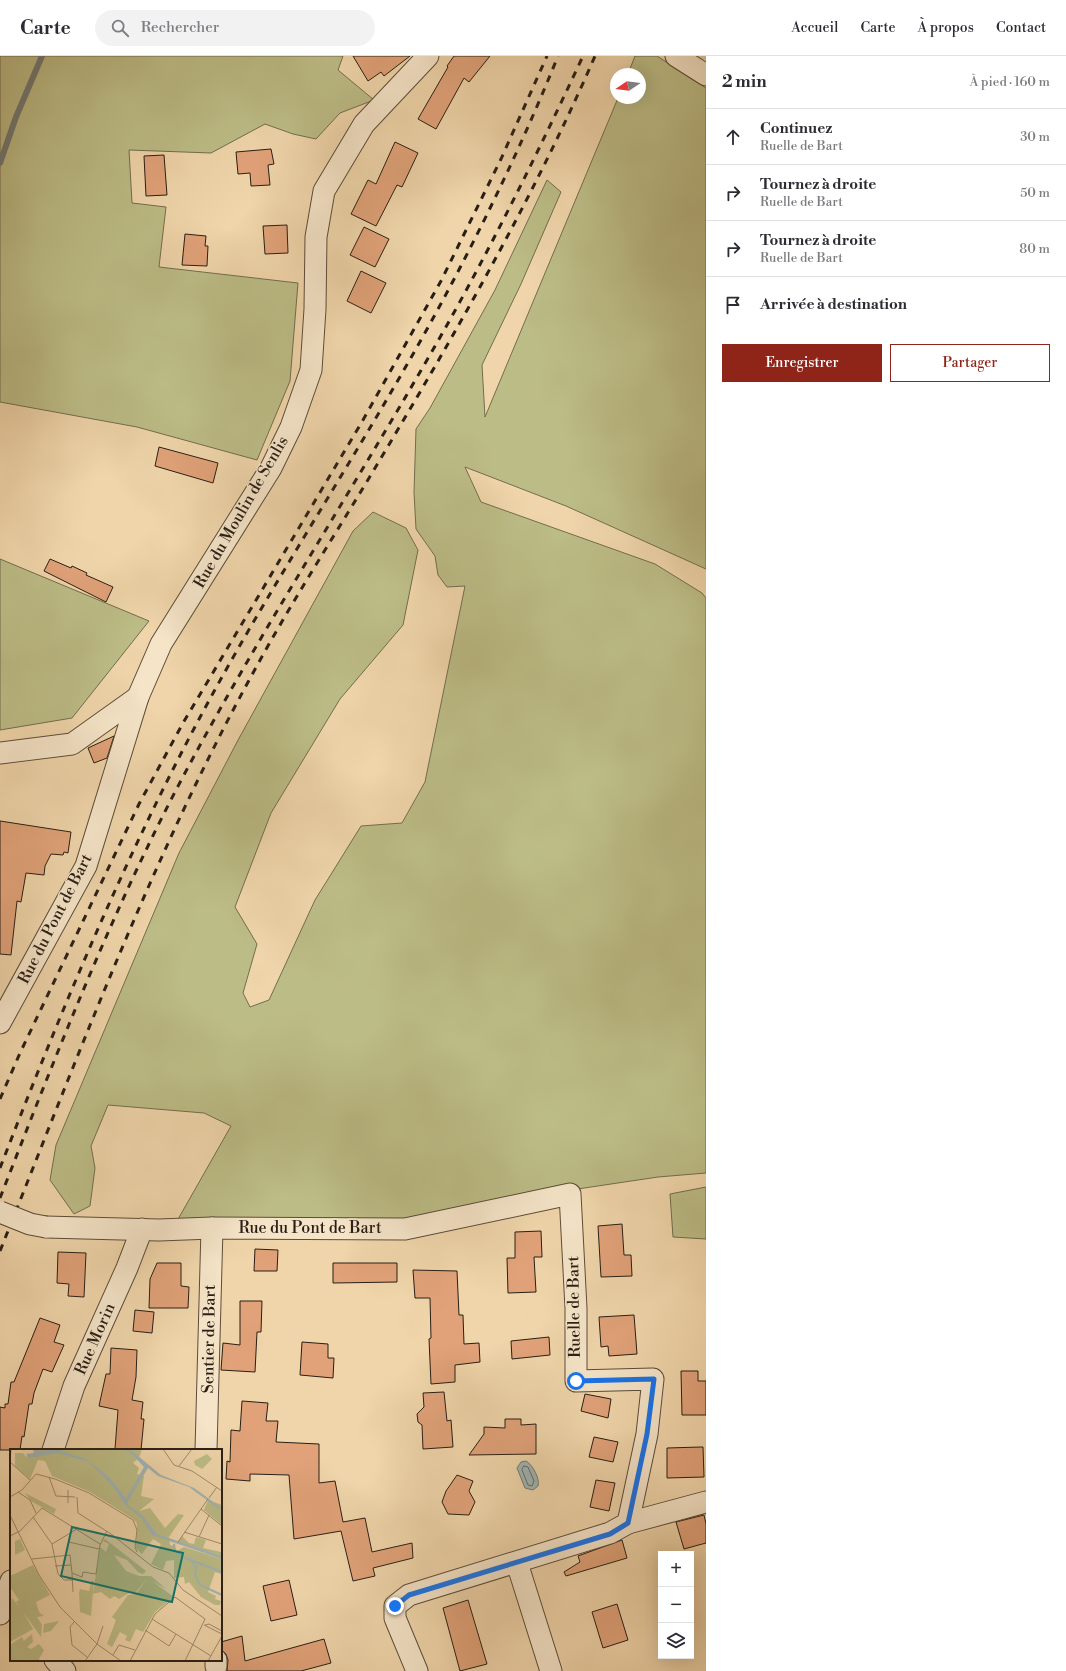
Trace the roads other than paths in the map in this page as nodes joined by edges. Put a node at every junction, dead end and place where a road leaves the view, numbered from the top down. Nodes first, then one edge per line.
1 (428, 56) edge
2 (676, 56) edge
3 (706, 75) edge
4 (138, 697) junction
5 (0, 753) edge
6 (0, 1022) edge
7 (570, 1194) joint
8 (0, 1212) edge
9 (212, 1228) junction
10 (142, 1229) junction
11 (53, 1449) edge
12 (206, 1449) edge
13 (706, 1502) edge
14 (628, 1523) junction
15 (517, 1563) junction
16 (10, 1586) edge
17 (5, 1612) edge
18 (56, 1661) edge
19 (65, 1671) edge
20 (417, 1671) edge
21 (551, 1671) edge

1 - 4 street, Rue du Moulin de Senlis
2 - 3 street
4 - 5 street
4 - 6 street, Rue du Pont de Bart
7 - 9 street, Rue du Pont de Bart
7 - 14 street, Ruelle de Bart
8 - 10 street, Rue du Pont de Bart, bridge
9 - 10 street, Rue du Pont de Bart
9 - 12 street, Sentier de Bart
10 - 11 street, Rue Morin
13 - 14 street
14 - 15 street
15 - 20 street
15 - 21 street
16 - 17 street
18 - 19 street

